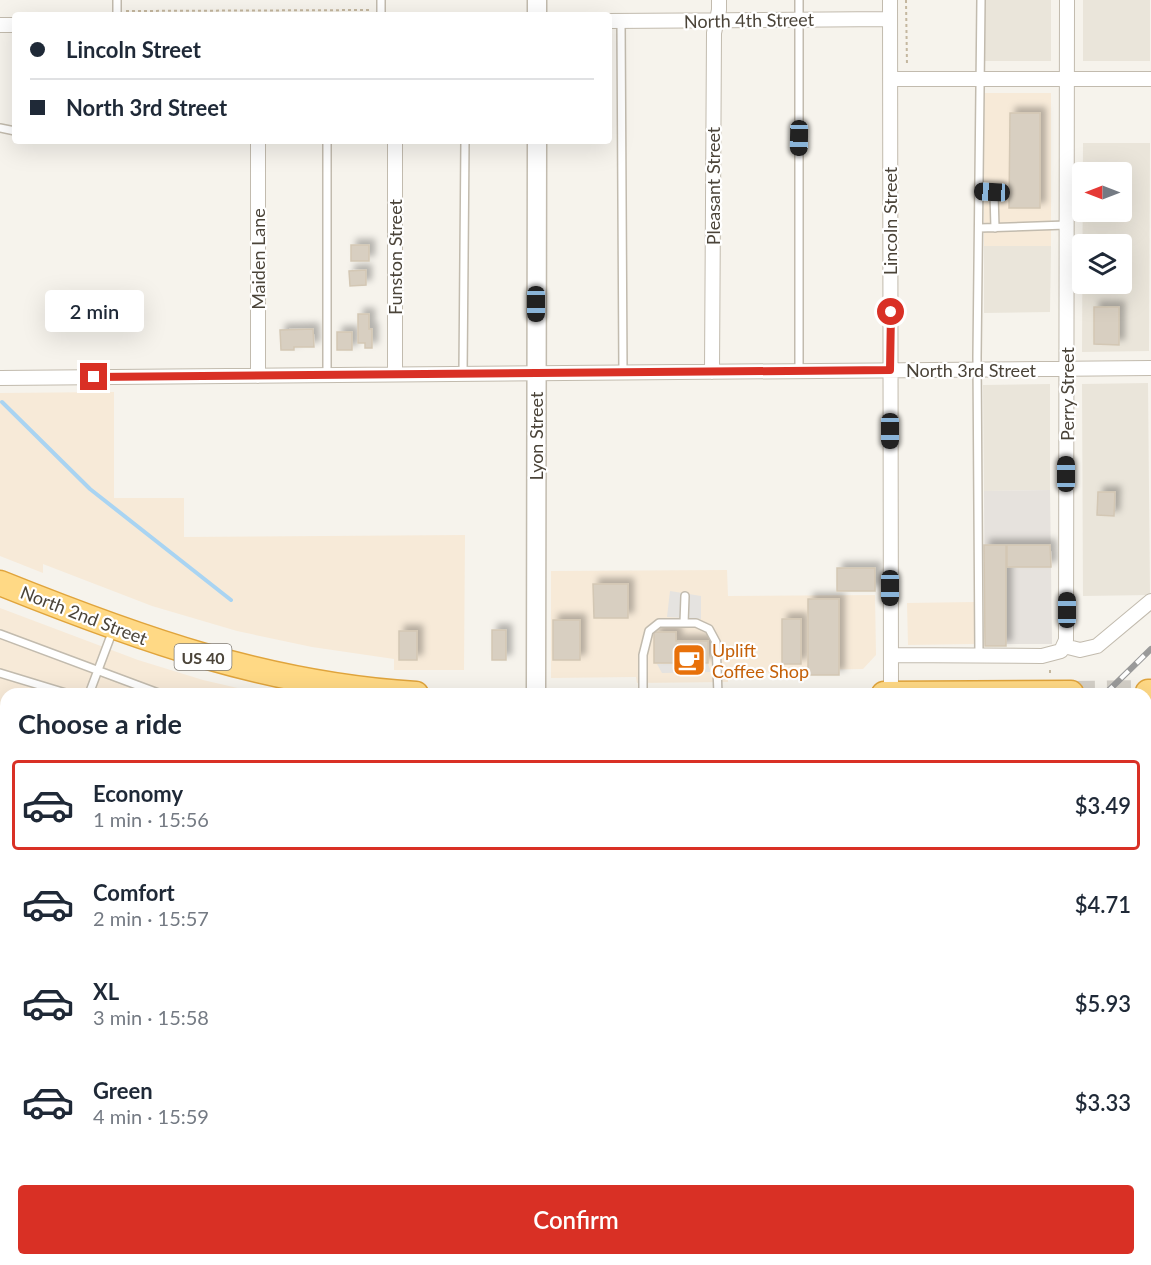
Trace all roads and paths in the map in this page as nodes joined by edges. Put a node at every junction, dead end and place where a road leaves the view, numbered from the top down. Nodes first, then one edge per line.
1 (719, 0) edge
2 (799, 0) edge
3 (890, 0) edge
4 (906, 0) edge
5 (981, 0) edge
6 (1067, 0) edge
7 (890, 19) junction
8 (800, 20) junction
9 (716, 21) junction
10 (615, 22) edge
11 (907, 78) junction
12 (981, 78) junction
13 (890, 79) junction
14 (1066, 79) junction
15 (1151, 79) edge
16 (258, 144) edge
17 (327, 144) edge
18 (396, 144) edge
19 (465, 144) edge
20 (537, 144) edge
21 (980, 191) junction
22 (1066, 225) junction
23 (980, 228) junction
24 (995, 228) junction
25 (1151, 368) edge
26 (1066, 369) junction
27 (890, 370) junction
28 (977, 370) junction
29 (799, 371) junction
30 (712, 372) junction
31 (463, 373) junction
32 (623, 373) junction
33 (327, 374) junction
34 (395, 374) junction
35 (536, 374) junction
36 (258, 376) junction
37 (0, 378) edge
38 (0, 583) edge
39 (685, 596) dead end
40 (1151, 601) edge
41 (684, 623) junction
42 (114, 627) junction
43 (0, 634) edge
44 (1064, 646) junction
45 (891, 655) junction
46 (979, 656) junction
47 (1050, 670) dead end
48 (98, 672) junction
49 (0, 673) edge
50 (1050, 676) dead end
51 (49, 688) edge
52 (91, 688) edge
53 (144, 688) edge
54 (354, 688) edge
55 (536, 688) edge
56 (643, 688) edge
57 (718, 688) edge
58 (891, 688) edge

1 - 9 street, Pleasant Street
2 - 8 lane
3 - 7 street, Lincoln Street
4 - 11 path
5 - 12 lane
6 - 14 street, Perry Street
7 - 8 street, North 4th Street
7 - 13 street, Lincoln Street
8 - 9 street, North 4th Street
8 - 29 lane
9 - 10 street, North 4th Street
9 - 30 street, Pleasant Street
10 - 32 lane
11 - 12 street
11 - 13 street
12 - 14 street
12 - 21 lane
13 - 27 street, Lincoln Street
14 - 15 street
14 - 22 street, Perry Street
16 - 36 street, Maiden Lane
17 - 33 lane
18 - 34 street, Funston Street
19 - 31 lane
20 - 35 street, Lyon Street
21 - 23 lane
21 - 24 lane
22 - 24 lane
22 - 26 street, Perry Street
23 - 24 lane
23 - 28 lane
25 - 26 street, North 3rd Street
26 - 28 street, North 3rd Street
26 - 44 street, Perry Street
27 - 28 street, North 3rd Street
27 - 29 street, North 3rd Street
27 - 45 street, Lincoln Street
28 - 46 lane
29 - 30 street, North 3rd Street
30 - 32 street, North 3rd Street
31 - 34 street, North 3rd Street
31 - 35 street, North 3rd Street
32 - 35 street, North 3rd Street
33 - 34 street, North 3rd Street
33 - 36 street, North 3rd Street
35 - 55 street, Lyon Street
36 - 37 street, North 3rd Street
38 - 42 highway, North 2nd Street / US 40
39 - 41 lane
40 - 44 street
41 - 56 lane
41 - 57 lane
42 - 48 lane
42 - 54 highway, North 2nd Street / US 40
43 - 48 lane
44 - 46 street
45 - 46 street
45 - 58 street, Lincoln Street
47 - 50 path
48 - 52 lane
48 - 53 lane
49 - 51 lane

